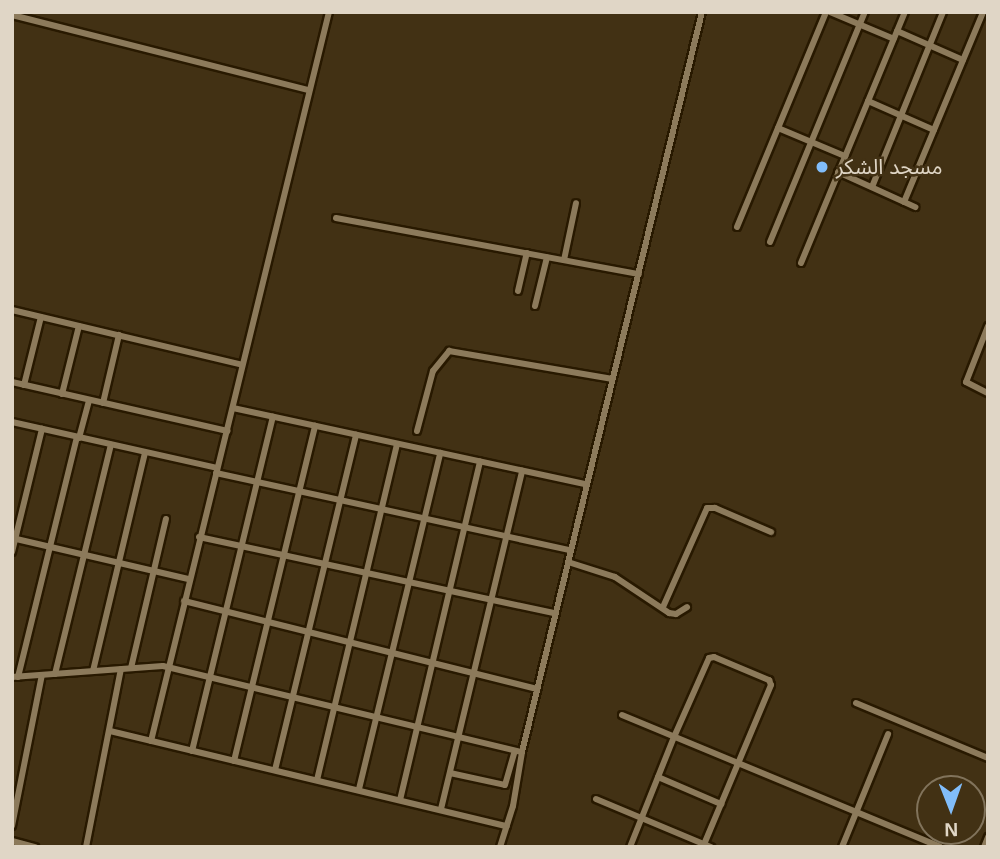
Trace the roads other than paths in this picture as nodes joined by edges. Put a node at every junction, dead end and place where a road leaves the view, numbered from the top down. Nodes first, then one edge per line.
1 (329, 12) edge
2 (702, 12) edge
3 (828, 12) edge
4 (865, 12) edge
5 (905, 12) edge
6 (943, 12) edge
7 (983, 12) edge
8 (12, 15) edge
9 (860, 25) junction
10 (897, 31) junction
11 (894, 39) junction
12 (929, 45) junction
13 (963, 60) junction
14 (309, 90) junction
15 (868, 101) junction
16 (901, 115) junction
17 (778, 128) junction
18 (934, 130) junction
19 (811, 143) junction
20 (845, 156) junction
21 (838, 172) junction
22 (872, 187) junction
23 (904, 202) junction
24 (576, 203) dead end
25 (915, 207) dead end
26 (336, 218) dead end
27 (737, 227) dead end
28 (770, 242) dead end
29 (527, 253) junction
30 (547, 257) junction
31 (564, 260) junction
32 (801, 262) dead end
33 (639, 274) junction
34 (518, 291) dead end
35 (535, 306) dead end
36 (12, 310) edge
37 (41, 317) junction
38 (79, 326) junction
39 (988, 326) edge
40 (119, 335) junction
41 (984, 344) edge
42 (242, 365) junction
43 (613, 379) junction
44 (12, 382) edge
45 (24, 385) junction
46 (988, 393) edge
47 (62, 394) junction
48 (89, 400) junction
49 (103, 403) junction
50 (233, 408) junction
51 (273, 417) junction
52 (12, 422) edge
53 (315, 426) junction
54 (42, 429) junction
55 (227, 431) junction
56 (417, 431) dead end
57 (356, 435) junction
58 (78, 437) junction
59 (397, 444) junction
60 (111, 445) junction
61 (145, 453) junction
62 (440, 453) junction
63 (480, 461) junction
64 (216, 470) junction
65 (522, 471) junction
66 (257, 482) junction
67 (586, 484) junction
68 (299, 491) junction
69 (341, 500) junction
70 (382, 509) junction
71 (424, 518) junction
72 (166, 519) dead end
73 (464, 527) junction
74 (771, 532) dead end
75 (508, 536) junction
76 (199, 537) junction
77 (14, 538) edge
78 (50, 547) junction
79 (242, 547) junction
80 (570, 550) junction
81 (12, 552) edge
82 (84, 555) junction
83 (284, 556) junction
84 (568, 562) junction
85 (119, 563) junction
86 (325, 564) junction
87 (154, 571) junction
88 (367, 573) junction
89 (188, 579) junction
90 (409, 582) junction
91 (449, 591) junction
92 (492, 600) junction
93 (184, 601) junction
94 (663, 607) junction
95 (687, 607) dead end
96 (226, 612) junction
97 (555, 613) junction
98 (268, 622) junction
99 (308, 632) junction
100 (348, 642) junction
101 (392, 651) junction
102 (431, 662) junction
103 (169, 667) junction
104 (131, 668) junction
105 (121, 669) junction
106 (93, 671) junction
107 (474, 672) junction
108 (55, 674) junction
109 (42, 675) junction
110 (15, 677) edge
111 (210, 677) junction
112 (252, 687) junction
113 (537, 689) junction
114 (293, 697) junction
115 (856, 703) dead end
116 (334, 707) junction
117 (622, 715) dead end
118 (376, 717) junction
119 (417, 727) junction
120 (110, 731) junction
121 (888, 734) dead end
122 (459, 737) junction
123 (674, 737) junction
124 (151, 741) junction
125 (192, 751) junction
126 (519, 751) junction
127 (988, 758) edge
128 (234, 761) junction
129 (738, 763) junction
130 (275, 771) junction
131 (450, 773) junction
132 (658, 777) junction
133 (317, 780) junction
134 (359, 789) junction
135 (596, 799) dead end
136 (400, 800) junction
137 (721, 804) junction
138 (441, 809) junction
139 (856, 811) junction
140 (641, 818) junction
141 (12, 826) edge
142 (506, 826) junction
143 (988, 837) edge
144 (12, 841) edge
145 (706, 846) edge
146 (36, 847) edge
147 (86, 847) edge
148 (500, 847) edge
149 (630, 847) edge
150 (842, 847) edge
151 (940, 847) edge
152 (984, 847) edge

1 - 14 street
2 - 33 street
3 - 9 street
3 - 17 street
4 - 9 street
5 - 10 street
6 - 12 street
7 - 13 street
8 - 14 street
9 - 11 street
9 - 19 street
10 - 11 street
10 - 12 street
11 - 15 street
12 - 13 street
12 - 16 street
13 - 18 street
14 - 42 street
15 - 16 street
15 - 20 street
16 - 18 street
16 - 22 street
17 - 19 street
17 - 27 street
18 - 23 street
19 - 20 street
19 - 28 street
20 - 21 street
21 - 22 street
21 - 32 street
22 - 23 street
23 - 25 street
24 - 31 street
26 - 29 street
29 - 30 street
29 - 34 street
30 - 31 street
30 - 35 street
31 - 33 street
33 - 43 street
36 - 37 street
37 - 38 street
37 - 45 street
38 - 40 street
38 - 47 street
39 - 41 street
40 - 42 street
40 - 49 street
41 - 46 street
42 - 50 street
43 - 56 street
43 - 67 street
44 - 45 street
45 - 47 street
47 - 48 street
48 - 49 street
48 - 58 street
49 - 55 street
50 - 51 street
50 - 55 street
51 - 53 street
51 - 66 street
52 - 54 street
53 - 57 street
53 - 68 street
54 - 58 street
54 - 77 street
55 - 64 street
57 - 59 street
57 - 69 street
58 - 60 street
58 - 78 street
59 - 62 street
59 - 70 street
60 - 61 street
60 - 82 street
61 - 64 street
61 - 85 street
62 - 63 street
62 - 71 street
63 - 65 street
63 - 73 street
64 - 66 street
64 - 76 street
65 - 67 street
65 - 75 street
66 - 68 street
66 - 79 street
67 - 80 street
68 - 69 street
68 - 83 street
69 - 70 street
69 - 86 street
70 - 71 street
70 - 88 street
71 - 73 street
71 - 90 street
72 - 87 street
73 - 75 street
73 - 91 street
74 - 94 street
75 - 80 street
75 - 92 street
76 - 79 street
76 - 89 street
77 - 78 street
77 - 81 street
78 - 82 street
78 - 110 street
79 - 83 street
79 - 96 street
80 - 84 street
82 - 85 street
82 - 108 street
83 - 86 street
83 - 98 street
84 - 94 street
84 - 97 street
85 - 87 street
85 - 106 street
86 - 88 street
86 - 99 street
87 - 89 street
87 - 104 street
88 - 90 street
88 - 100 street
89 - 93 street
90 - 91 street
90 - 101 street
91 - 92 street
91 - 102 street
92 - 97 street
92 - 107 street
93 - 96 street
93 - 103 street
94 - 95 street
96 - 98 street
96 - 111 street
97 - 113 street
98 - 99 street
98 - 112 street
99 - 100 street
99 - 114 street
100 - 101 street
100 - 116 street
101 - 102 street
101 - 118 street
102 - 107 street
102 - 119 street
103 - 104 street
103 - 111 street
103 - 124 street
104 - 105 street
105 - 106 street
105 - 120 street
106 - 108 street
107 - 113 street
107 - 122 street
108 - 109 street
109 - 110 street
109 - 141 street
111 - 112 street
111 - 125 street
112 - 114 street
112 - 128 street
113 - 126 street
114 - 116 street
114 - 130 street
115 - 127 street
116 - 118 street
116 - 133 street
117 - 123 street
118 - 119 street
118 - 134 street
119 - 122 street
119 - 136 street
120 - 124 street
120 - 147 street
121 - 139 street
122 - 126 street
122 - 131 street
123 - 129 street
123 - 129 street
123 - 132 street
124 - 125 street
125 - 128 street
126 - 131 street
126 - 142 street
128 - 130 street
129 - 137 street
129 - 139 street
130 - 133 street
131 - 138 street
132 - 137 street
132 - 140 street
133 - 134 street
134 - 136 street
135 - 140 street
136 - 138 street
137 - 145 street
138 - 142 street
139 - 150 street
139 - 151 street
140 - 145 street
140 - 149 street
142 - 148 street
143 - 152 street
144 - 146 street

